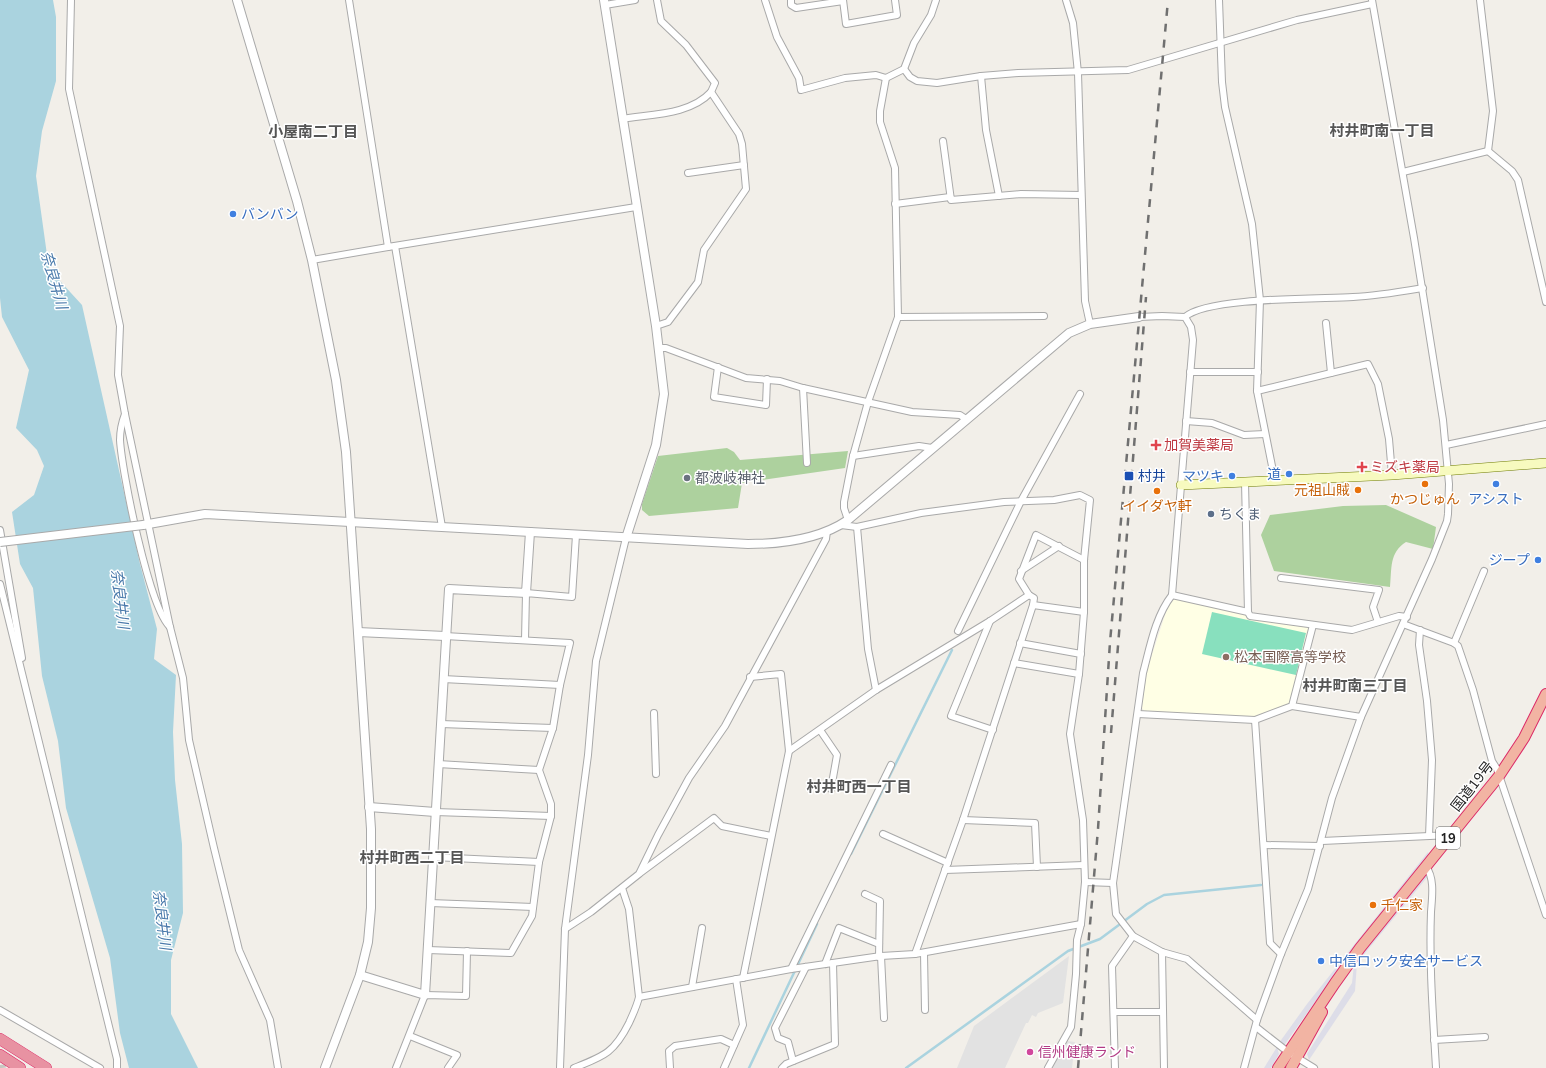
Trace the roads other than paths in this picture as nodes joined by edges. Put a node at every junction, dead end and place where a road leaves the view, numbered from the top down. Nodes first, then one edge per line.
1 (71, 0) edge
2 (237, 0) edge
3 (349, 0) edge
4 (635, 0) edge
5 (657, 0) edge
6 (765, 0) edge
7 (791, 0) edge
8 (843, 0) edge
9 (895, 0) edge
10 (936, 0) edge
11 (1066, 0) edge
12 (1219, 0) edge
13 (1480, 0) edge
14 (604, 2) edge
15 (1372, 2) edge
16 (1221, 42) junction
17 (904, 69) junction
18 (1078, 73) junction
19 (981, 76) junction
20 (886, 78) junction
21 (711, 92) junction
22 (622, 119) junction
23 (944, 141) dead end
24 (1488, 151) junction
25 (744, 165) junction
26 (1403, 172) junction
27 (688, 173) dead end
28 (1081, 195) junction
29 (999, 196) junction
30 (950, 197) junction
31 (895, 204) junction
32 (636, 207) junction
33 (395, 246) junction
34 (388, 247) junction
35 (312, 260) junction
36 (1423, 288) junction
37 (1260, 300) junction
38 (1546, 302) edge
39 (1044, 316) dead end
40 (898, 317) junction
41 (1139, 317) joint
42 (1185, 317) junction
43 (1326, 323) dead end
44 (1090, 324) junction
45 (656, 326) junction
46 (659, 348) junction
47 (718, 367) junction
48 (1190, 372) junction
49 (1258, 372) junction
50 (1331, 373) junction
51 (767, 380) junction
52 (803, 388) junction
53 (1257, 391) junction
54 (1080, 394) dead end
55 (868, 402) junction
56 (125, 414) junction
57 (966, 419) junction
58 (1186, 421) junction
59 (1546, 424) edge
60 (1265, 434) junction
61 (1446, 445) junction
62 (932, 448) junction
63 (853, 456) junction
64 (806, 463) dead end
65 (1546, 463) edge
66 (1448, 471) junction
67 (1392, 474) junction
68 (1274, 481) junction
69 (1245, 482) junction
70 (1181, 485) junction
71 (1021, 501) junction
72 (848, 520) junction
73 (351, 522) junction
74 (146, 524) junction
75 (841, 525) junction
76 (442, 527) junction
77 (856, 527) junction
78 (0, 530) edge
79 (827, 531) junction
80 (530, 532) junction
81 (576, 535) junction
82 (626, 538) junction
83 (0, 542) edge
84 (1059, 546) junction
85 (1084, 560) junction
86 (1484, 571) dead end
87 (1020, 572) junction
88 (1281, 578) dead end
89 (0, 584) edge
90 (526, 593) junction
91 (1029, 595) junction
92 (1172, 596) junction
93 (1033, 605) junction
94 (1084, 612) junction
95 (1248, 612) junction
96 (1407, 617) junction
97 (990, 621) junction
98 (1378, 622) junction
99 (1403, 624) junction
100 (1313, 625) junction
101 (170, 627) junction
102 (1420, 630) junction
103 (958, 631) dead end
104 (358, 632) junction
105 (445, 636) junction
106 (525, 640) junction
107 (1454, 643) junction
108 (1020, 644) junction
109 (1081, 654) junction
110 (1014, 663) junction
111 (20, 665) junction
112 (1079, 674) junction
113 (750, 677) junction
114 (443, 679) junction
115 (560, 684) junction
116 (876, 690) junction
117 (1546, 694) edge
118 (1292, 706) junction
119 (654, 713) dead end
120 (1138, 714) junction
121 (1361, 717) junction
122 (1255, 720) junction
123 (441, 724) junction
124 (553, 728) junction
125 (820, 730) junction
126 (992, 730) junction
127 (789, 751) junction
128 (438, 764) junction
129 (891, 765) dead end
130 (539, 770) junction
131 (656, 774) dead end
132 (1498, 776) junction
133 (831, 789) dead end
134 (369, 807) junction
135 (435, 812) junction
136 (550, 816) junction
137 (963, 820) junction
138 (883, 834) dead end
139 (1450, 835) junction
140 (772, 836) junction
141 (1429, 836) junction
142 (1321, 844) junction
143 (1264, 845) junction
144 (433, 857) junction
145 (539, 862) junction
146 (948, 863) junction
147 (1084, 865) junction
148 (1037, 867) junction
149 (1426, 867) junction
150 (945, 870) junction
151 (639, 874) junction
152 (1085, 882) junction
153 (1113, 883) junction
154 (622, 888) junction
155 (865, 894) dead end
156 (430, 903) junction
157 (533, 907) junction
158 (1546, 915) edge
159 (1081, 924) junction
160 (702, 928) dead end
161 (566, 929) junction
162 (1133, 936) junction
163 (879, 944) junction
164 (428, 950) junction
165 (467, 951) junction
166 (1162, 952) junction
167 (924, 953) junction
168 (915, 954) junction
169 (1281, 954) junction
170 (880, 956) junction
171 (833, 963) junction
172 (825, 964) junction
173 (806, 967) junction
174 (791, 969) junction
175 (360, 976) junction
176 (743, 978) junction
177 (736, 979) junction
178 (692, 987) junction
179 (425, 995) junction
180 (639, 997) junction
181 (0, 1010) edge
182 (925, 1010) dead end
183 (1114, 1012) junction
184 (1163, 1012) junction
185 (884, 1018) dead end
186 (1257, 1020) junction
187 (1256, 1027) junction
188 (410, 1036) junction
189 (1485, 1037) dead end
190 (0, 1039) edge
191 (1434, 1040) junction
192 (734, 1045) junction
193 (1293, 1055) junction
194 (0, 1056) edge
195 (793, 1061) junction
196 (20, 1068) edge
197 (46, 1068) edge
198 (100, 1068) edge
199 (117, 1068) edge
200 (278, 1068) edge
201 (325, 1068) edge
202 (396, 1068) edge
203 (448, 1068) edge
204 (560, 1068) edge
205 (574, 1068) edge
206 (670, 1068) edge
207 (724, 1068) edge
208 (782, 1068) edge
209 (1048, 1068) edge
210 (1116, 1068) edge
211 (1164, 1068) edge
212 (1244, 1068) edge
213 (1278, 1068) edge
214 (1291, 1068) edge
215 (1314, 1068) edge
216 (1436, 1068) edge

1 - 56 street
2 - 35 street
3 - 34 street
4 - 14 street
5 - 21 street
6 - 20 street
7 - 8 street
8 - 9 street
10 - 17 street
11 - 18 street
12 - 16 street
13 - 24 street
14 - 22 street
15 - 16 street
15 - 26 street
16 - 18 street
16 - 37 street
17 - 19 street
17 - 20 street
18 - 19 street
18 - 28 street
19 - 29 street
20 - 31 street
21 - 22 street
21 - 25 street
22 - 32 street
23 - 30 street
24 - 26 street
24 - 38 street
25 - 27 street
25 - 45 street
26 - 36 street
28 - 29 street
28 - 44 street
29 - 30 street
30 - 31 street
31 - 40 street
32 - 33 street
32 - 45 street
33 - 34 street
33 - 76 street
34 - 35 street
35 - 73 street
36 - 37 street
36 - 61 street
37 - 42 street
37 - 49 street
39 - 40 street
40 - 55 street
41 - 42 street
41 - 44 street
42 - 48 street
43 - 50 street
44 - 57 street
45 - 46 street
46 - 47 street
46 - 82 street
47 - 51 street
47 - 51 street
48 - 49 street
48 - 58 street
49 - 53 street
50 - 53 street
50 - 67 street
51 - 52 street
52 - 55 street
52 - 64 street
53 - 60 street
54 - 71 street
55 - 57 street
55 - 63 street
56 - 74 street
56 - 101 street
57 - 62 street
58 - 60 street
58 - 70 street
59 - 61 street
60 - 68 street
61 - 66 street
62 - 63 street
62 - 72 street
63 - 72 street
65 - 66 main road
66 - 67 main road
66 - 96 street
67 - 68 main road
68 - 69 main road
69 - 70 main road
69 - 95 street
70 - 92 street
71 - 77 street
71 - 85 street
71 - 103 street
72 - 75 street
73 - 74 street
73 - 76 street
73 - 104 street
74 - 83 street, bridge
74 - 101 street
75 - 77 street
75 - 79 street
76 - 80 street
77 - 116 street
78 - 111 street
79 - 82 street
79 - 113 street
80 - 81 street
80 - 90 street
81 - 82 street
81 - 90 street
82 - 161 street
84 - 85 street
84 - 87 street
84 - 87 street
85 - 94 street
86 - 107 street
87 - 91 street
88 - 98 street
89 - 111 street
90 - 105 street
90 - 106 street
91 - 93 street
91 - 97 street
92 - 95 street
92 - 120 street
93 - 94 street
93 - 108 street
94 - 109 street
95 - 100 street
96 - 98 street
96 - 99 street
97 - 116 street
97 - 126 street
98 - 100 street
99 - 102 street
99 - 121 street
100 - 118 street
101 - 200 street
102 - 107 street
102 - 141 street
104 - 105 street
104 - 134 street
105 - 106 street
105 - 114 street
106 - 115 street
107 - 132 street
108 - 109 street
108 - 110 street
109 - 112 street
110 - 112 street
110 - 126 street
111 - 199 street
112 - 147 street
113 - 127 street
113 - 151 street
114 - 115 street
114 - 123 street
115 - 124 street
116 - 125 street
117 - 132 highway, 国道19号 / 19
118 - 121 street
118 - 122 street
119 - 131 street
120 - 122 street
120 - 153 street
121 - 142 street
122 - 143 street
123 - 124 street
123 - 128 street
124 - 130 street
125 - 127 street
125 - 133 street
126 - 137 street
127 - 140 street
128 - 130 street
128 - 135 street
129 - 174 street
130 - 136 street
132 - 139 highway, 国道19号 / 19
132 - 158 street
134 - 135 street
134 - 175 street
135 - 136 street
135 - 144 street
136 - 145 street
137 - 146 street
137 - 148 street
138 - 146 street
139 - 141 street
139 - 149 highway, 国道19号 / 19
140 - 151 street
140 - 176 street
141 - 142 street
142 - 143 street
142 - 169 street
143 - 169 street
144 - 145 street
144 - 156 street
145 - 157 street
146 - 150 street
147 - 148 street
147 - 152 street
148 - 150 street
149 - 191 street
149 - 193 highway, 国道19号 / 19
150 - 168 street
151 - 154 street
152 - 153 street
152 - 159 street
153 - 162 street
154 - 161 street
154 - 180 street
155 - 163 street
156 - 157 street
156 - 164 street
157 - 165 street
159 - 167 street
159 - 209 street
160 - 178 street
161 - 204 street
162 - 166 street
162 - 183 street
163 - 170 street
163 - 172 street
164 - 165 street
164 - 179 street
165 - 179 street
166 - 184 street
166 - 186 street
167 - 168 street
167 - 182 street
168 - 170 street
169 - 186 street
170 - 171 street
170 - 185 street
171 - 172 street
171 - 195 street
172 - 173 street
173 - 174 street
173 - 195 street
174 - 176 street
175 - 179 street
175 - 201 street
176 - 177 street
177 - 178 street
177 - 192 street
178 - 180 street
179 - 188 street
180 - 205 street
181 - 198 street
183 - 184 street
183 - 210 street
184 - 211 street
186 - 187 street
187 - 193 street
187 - 212 street
188 - 202 street
188 - 203 street
189 - 191 street
190 - 197 highway
191 - 216 street
192 - 206 street
192 - 207 street
193 - 213 highway, 国道19号 / 19
193 - 214 highway, 国道19号 / 19
193 - 215 street
194 - 196 highway
195 - 208 street

